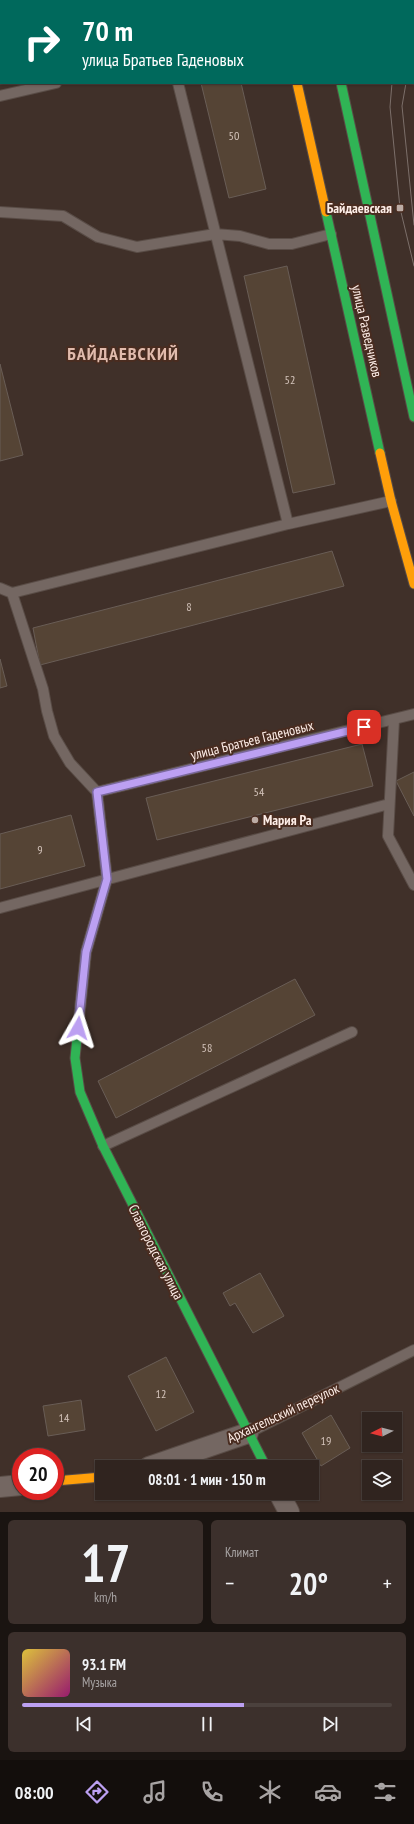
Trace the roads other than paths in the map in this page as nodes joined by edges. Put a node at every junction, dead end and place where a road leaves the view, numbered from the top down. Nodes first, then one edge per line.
1 (52, 84) edge
2 (178, 84) edge
3 (297, 84) edge
4 (341, 84) edge
5 (0, 96) edge
6 (0, 212) edge
7 (215, 234) junction
8 (331, 234) junction
9 (414, 417) edge
10 (391, 501) junction
11 (288, 524) junction
12 (414, 584) edge
13 (0, 588) edge
14 (12, 593) junction
15 (414, 714) edge
16 (394, 720) junction
17 (97, 792) junction
18 (389, 804) junction
19 (107, 879) junction
20 (414, 885) edge
21 (0, 908) edge
22 (78, 1028) joint
23 (352, 1032) dead end
24 (103, 1146) junction
25 (414, 1350) edge
26 (248, 1433) junction
27 (169, 1460) edge
28 (262, 1460) edge
29 (95, 1478) edge
30 (64, 1481) edge
31 (12, 1486) edge
32 (0, 1487) edge
33 (283, 1500) edge
34 (289, 1512) edge

1 - 5 lane
2 - 7 lane
3 - 8 main road, улица Разведчиков
4 - 9 main road, улица Разведчиков
6 - 7 lane
7 - 8 lane
7 - 11 lane
8 - 10 main road, улица Разведчиков
10 - 11 lane
10 - 12 main road, улица Разведчиков
11 - 14 lane
13 - 14 lane
14 - 17 lane
15 - 16 lane, улица Братьев Гаденовых
16 - 17 lane, улица Братьев Гаденовых
16 - 18 lane
17 - 19 lane
18 - 19 lane
18 - 20 lane
19 - 21 lane
19 - 22 lane
22 - 24 main road, Славгородская улица
23 - 24 lane
24 - 26 main road, Славгородская улица
25 - 26 lane, Архангельский переулок
26 - 27 street, Архангельский переулок
26 - 28 main road, Славгородская улица
29 - 30 main road
31 - 32 street
33 - 34 street

